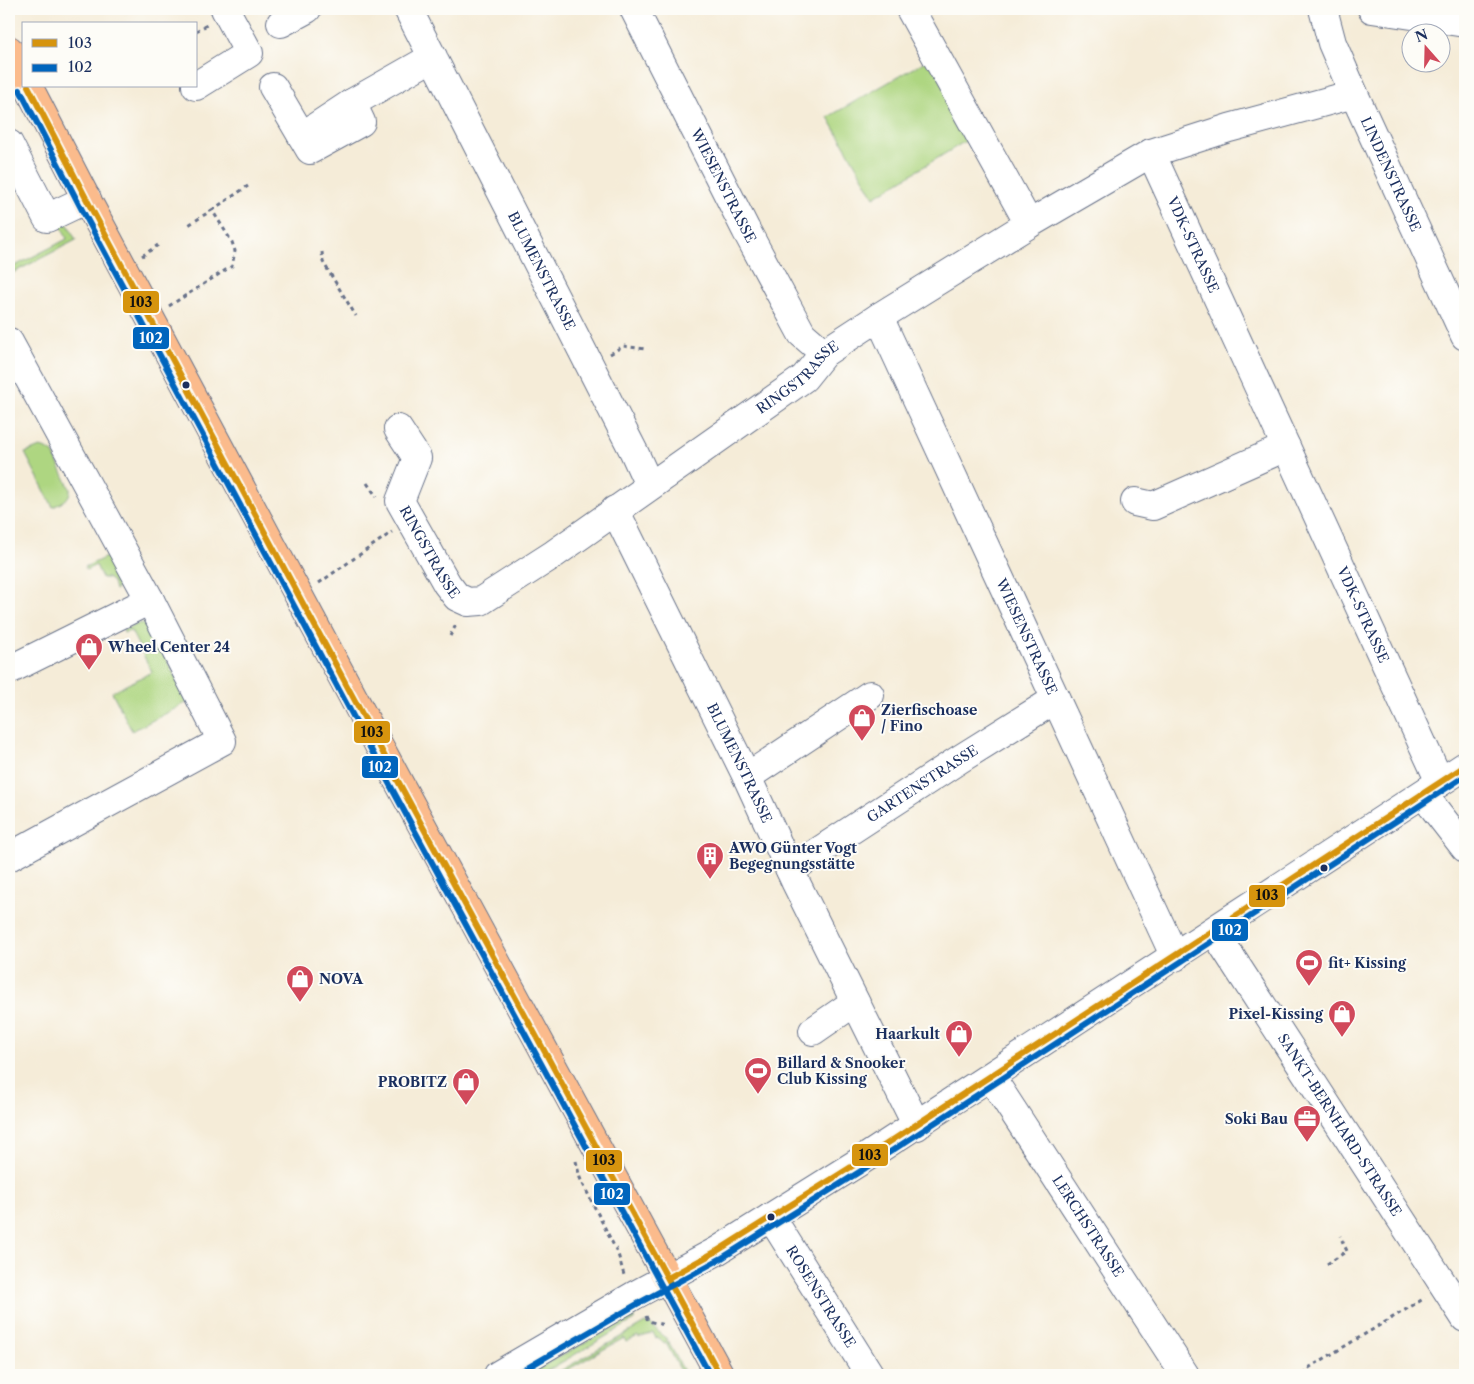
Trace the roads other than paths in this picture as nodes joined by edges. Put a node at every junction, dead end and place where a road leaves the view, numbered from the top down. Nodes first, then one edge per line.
1 (225, 9) edge
2 (307, 9) edge
3 (408, 9) edge
4 (634, 9) edge
5 (910, 9) edge
6 (1323, 9) edge
7 (1372, 9) edge
8 (280, 23) dead end
9 (1465, 24) edge
10 (433, 57) junction
11 (198, 84) edge
12 (273, 87) dead end
13 (29, 88) edge
14 (1354, 94) junction
15 (9, 144) edge
16 (1151, 153) junction
17 (86, 199) junction
18 (1029, 224) junction
19 (878, 317) junction
20 (1465, 336) edge
21 (9, 342) edge
22 (824, 352) junction
23 (398, 429) dead end
24 (1286, 447) junction
25 (649, 485) junction
26 (1135, 502) dead end
27 (615, 510) junction
28 (150, 600) junction
29 (9, 670) edge
30 (870, 695) dead end
31 (1056, 699) junction
32 (1465, 766) edge
33 (747, 777) junction
34 (1432, 788) junction
35 (1465, 848) edge
36 (9, 857) edge
37 (790, 870) junction
38 (1214, 931) junction
39 (1175, 957) junction
40 (855, 1002) junction
41 (813, 1031) dead end
42 (990, 1077) junction
43 (917, 1126) junction
44 (771, 1217) junction
45 (668, 1278) junction
46 (1465, 1318) edge
47 (498, 1375) edge
48 (720, 1375) edge
49 (870, 1375) edge
50 (1184, 1375) edge

1 - 11 street
2 - 8 street
3 - 10 street, BLUMENSTRASSE
4 - 22 street, WIESENSTRASSE
5 - 18 street
6 - 14 street, LINDENSTRASSE
7 - 9 street
10 - 12 street
10 - 25 street, BLUMENSTRASSE
13 - 17 main road
14 - 16 street
14 - 20 street, LINDENSTRASSE
15 - 17 street
16 - 18 street
16 - 24 street, VDK-STRASSE
17 - 45 main road
18 - 19 street, RINGSTRASSE
19 - 22 street, RINGSTRASSE
19 - 31 street, WIESENSTRASSE
21 - 28 street
22 - 25 street, RINGSTRASSE
23 - 27 street, RINGSTRASSE
24 - 26 street
24 - 34 street, VDK-STRASSE
25 - 27 street, RINGSTRASSE
27 - 33 street, BLUMENSTRASSE
28 - 29 street
28 - 36 street
30 - 33 street
31 - 37 street, GARTENSTRASSE
31 - 39 street, WIESENSTRASSE
32 - 34 street
33 - 37 street, BLUMENSTRASSE
34 - 35 street, VDK-STRASSE
34 - 38 street
37 - 40 street, BLUMENSTRASSE
38 - 39 street
38 - 46 street, SANKT-BERNHARD-STRASSE
39 - 42 street
40 - 41 street
40 - 43 street, BLUMENSTRASSE
42 - 43 street
42 - 50 street, LERCHSTRASSE
43 - 44 street
44 - 45 street
44 - 49 street, ROSENSTRASSE
45 - 47 street
45 - 48 main road

